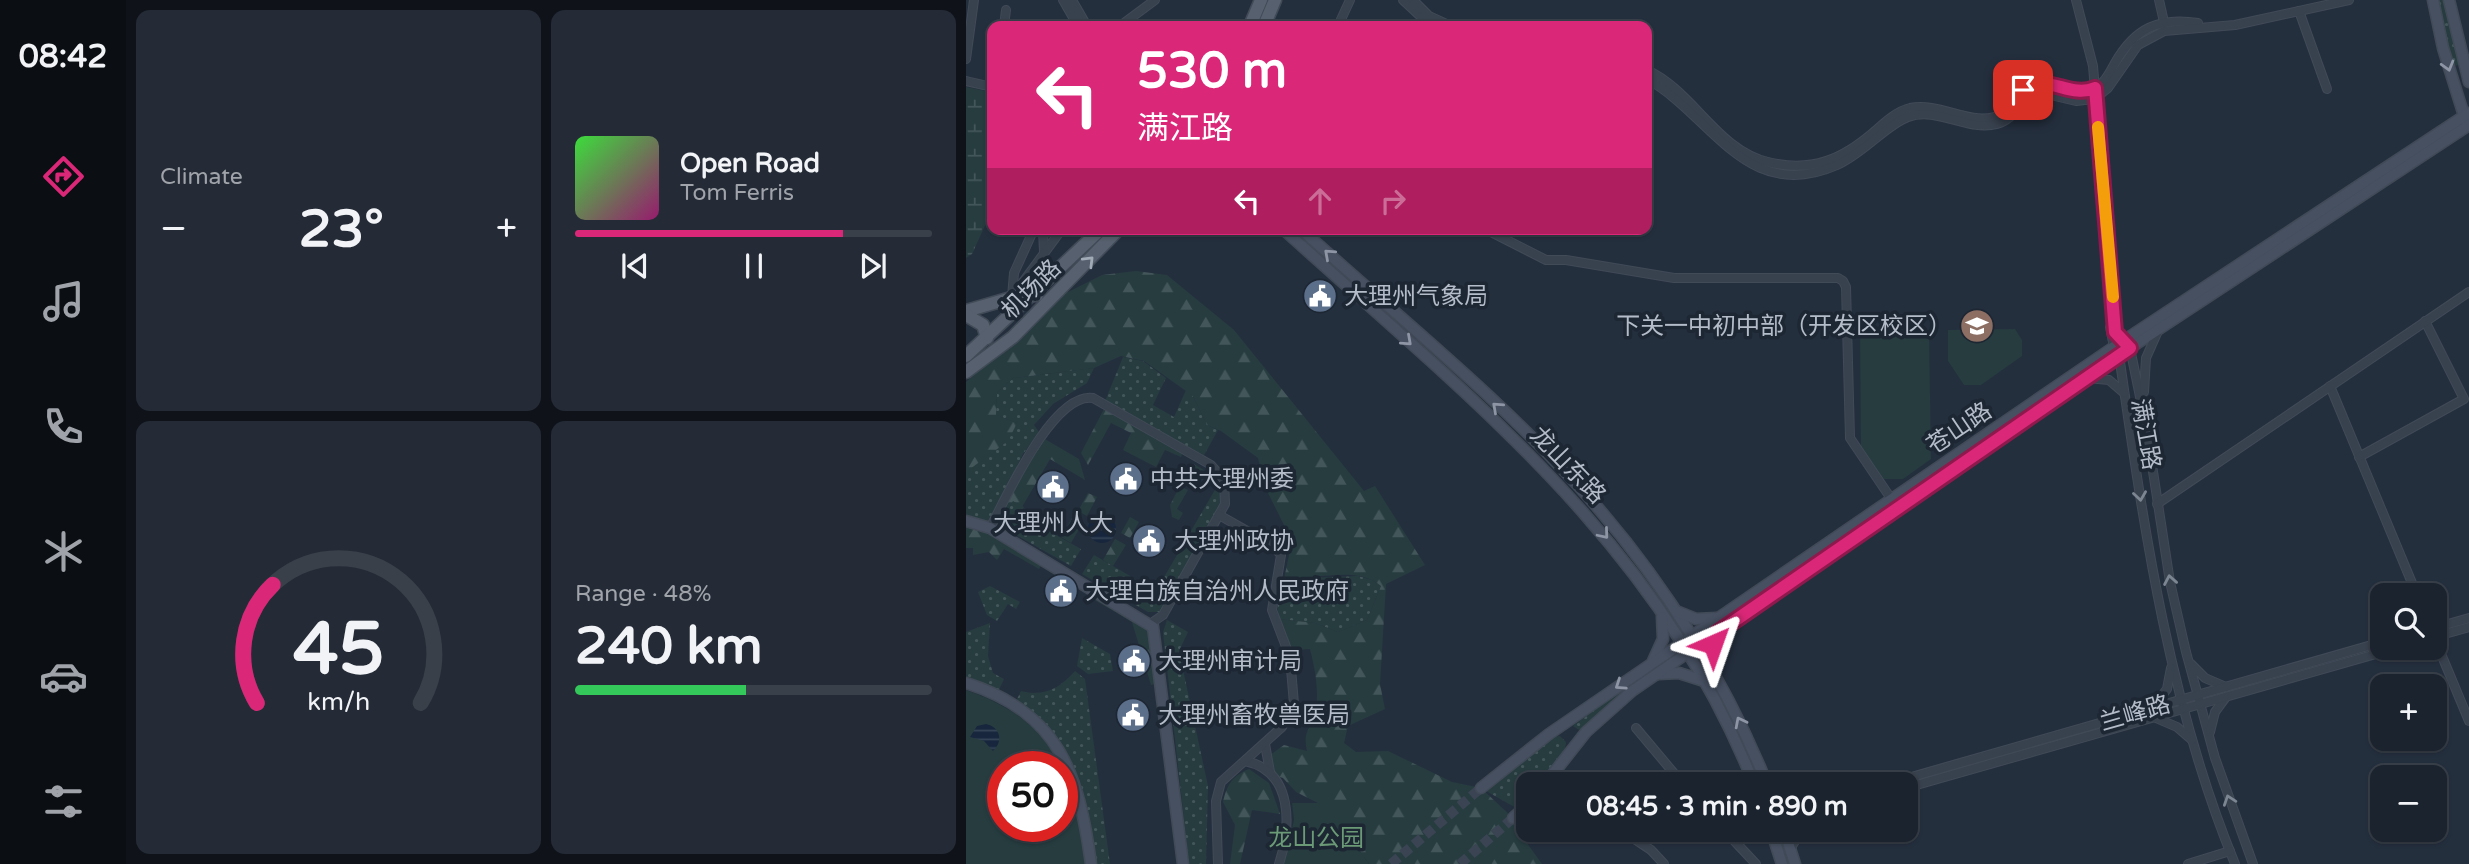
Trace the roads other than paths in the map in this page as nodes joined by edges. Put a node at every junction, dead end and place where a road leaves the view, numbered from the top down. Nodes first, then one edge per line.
1 (974, 0) edge
2 (1063, 0) edge
3 (1072, 0) edge
4 (1261, 0) edge
5 (1275, 0) edge
6 (1350, 0) edge
7 (1404, 0) edge
8 (1413, 0) edge
9 (2074, 0) edge
10 (2158, 0) edge
11 (2349, 0) edge
12 (2433, 0) edge
13 (2449, 0) edge
14 (1152, 1) edge
15 (1006, 10) dead end
16 (2299, 11) junction
17 (1005, 21) edge
18 (1075, 21) edge
19 (1084, 21) edge
20 (1127, 21) edge
21 (1252, 21) edge
22 (1266, 21) edge
23 (1340, 21) edge
24 (1426, 21) edge
25 (1440, 21) edge
26 (2164, 22) junction
27 (2215, 26) junction
28 (2120, 55) junction
29 (966, 59) edge
30 (2129, 60) junction
31 (1652, 73) edge
32 (966, 81) edge
33 (2469, 82) edge
34 (1652, 83) edge
35 (987, 86) edge
36 (2328, 89) dead end
37 (2093, 94) junction
38 (2468, 122) edge
39 (1753, 161) junction
40 (1031, 235) edge
41 (1044, 235) edge
42 (1057, 235) edge
43 (1095, 235) edge
44 (1113, 235) edge
45 (1290, 235) edge
46 (1308, 235) edge
47 (1497, 235) edge
48 (1044, 252) junction
49 (2469, 292) edge
50 (1034, 295) junction
51 (1053, 297) junction
52 (1012, 298) junction
53 (966, 313) edge
54 (2425, 321) junction
55 (2161, 328) junction
56 (987, 338) junction
57 (2128, 344) junction
58 (2117, 351) junction
59 (966, 356) edge
60 (966, 372) edge
61 (2087, 378) junction
62 (2330, 386) junction
63 (2125, 395) junction
64 (2146, 426) junction
65 (2360, 457) junction
66 (1892, 500) junction
67 (2157, 504) junction
68 (1219, 515) junction
69 (966, 521) edge
70 (990, 528) junction
71 (2412, 583) edge
72 (1672, 607) junction
73 (1660, 611) junction
74 (1723, 616) junction
75 (2469, 618) edge
76 (1150, 624) junction
77 (2447, 624) edge
78 (2469, 627) edge
79 (1717, 633) junction
80 (2447, 633) edge
81 (1694, 642) junction
82 (2370, 646) edge
83 (1684, 648) junction
84 (2186, 652) junction
85 (2169, 655) junction
86 (2370, 655) edge
87 (2444, 660) edge
88 (1653, 669) junction
89 (1713, 673) junction
90 (1704, 682) junction
91 (966, 683) edge
92 (2227, 692) junction
93 (2199, 700) junction
94 (2183, 704) junction
95 (2152, 713) junction
96 (2469, 721) edge
97 (1636, 728) dead end
98 (2210, 738) junction
99 (2193, 742) junction
100 (1265, 744) junction
101 (1245, 761) junction
102 (1270, 772) junction
103 (1555, 772) edge
104 (1672, 772) edge
105 (1748, 772) edge
106 (1762, 772) edge
107 (1918, 776) edge
108 (1918, 784) edge
109 (1481, 788) tunnel mouth
110 (1516, 815) edge
111 (1513, 818) tunnel mouth
112 (1639, 842) edge
113 (1735, 842) edge
114 (1775, 842) edge
115 (1788, 842) edge
116 (1794, 842) edge
117 (1790, 849) junction
118 (2230, 851) junction
119 (1091, 864) edge
120 (1183, 864) edge
121 (1218, 864) edge
122 (1279, 864) edge
123 (1664, 864) edge
124 (1756, 864) edge
125 (1782, 864) edge
126 (1795, 864) edge
127 (2188, 864) edge
128 (2235, 864) edge
129 (2253, 864) edge

1 - 29 street
2 - 18 street
3 - 19 street
4 - 21 main road
5 - 22 main road
6 - 23 street
7 - 24 street
8 - 25 street
9 - 37 street, 满江路
10 - 26 street
11 - 16 street
12 -> 38 main road
13 - 33 main road
14 - 20 street
15 - 17 street
16 - 27 street
16 - 36 street
26 - 27 street
26 - 28 street
27 - 30 street
28 - 30 street
28 - 37 street
30 - 37 street
31 - 39 street
32 - 35 street
34 - 39 street
37 - 39 street
37 - 57 street, 满江路
37 - 58 street, 满江路
38 - 55 main road, 苍山路
38 - 57 main road, 苍山路
40 - 52 street
41 - 48 street
42 - 48 street
43 - 50 main road, 机场路
51 -> 44 main road, 机场路
45 -> 73 main road, 龙山东路
72 -> 46 main road, 龙山东路
47 - 66 street
48 - 52 street
49 - 54 street
50 - 51 main road
50 - 52 main road
50 - 56 main road, 机场路
51 - 60 main road, 机场路
52 - 53 main road
53 - 56 main road
54 - 62 street
54 - 65 street
55 - 57 main road, 苍山路
55 - 64 street
56 - 59 main road, 机场路
57 - 58 main road, 苍山路
57 - 64 street, 满江路
58 - 61 main road, 苍山路
58 - 63 street, 满江路
58 - 66 main road, 苍山路
61 - 63 street
61 - 79 main road, 苍山路
62 - 65 street
62 - 67 street
63 -> 85 street, 满江路
64 - 67 street, 满江路
65 - 71 street
66 - 74 main road, 苍山路
84 -> 67 street, 满江路
68 - 70 street
68 - 76 street
68 - 100 street
69 - 70 main road
70 - 76 main road
72 - 74 main road
72 - 81 main road, 龙山东路
73 - 83 main road, 龙山东路
73 - 88 main road
74 - 81 main road, 苍山路
75 - 77 street
76 - 120 main road
78 - 80 street
79 - 81 main road, 苍山路
79 - 89 main road
81 - 83 main road, 苍山路
81 - 89 main road, 龙山东路
82 - 92 street, 兰峰路
83 - 88 main road, 苍山路
83 - 90 main road, 龙山东路
84 - 92 street
84 - 93 street, 满江路
85 - 94 street, 满江路
85 - 95 street
86 - 92 street, 兰峰路
87 - 96 street
88 - 90 main road
88 - 103 main road, 苍山路
88 -> 109 main road, 苍山路
106 -> 89 main road, 龙山东路
90 - 105 main road, 龙山东路
91 - 119 main road
92 - 93 street, 兰峰路
92 - 98 street
93 - 94 street, 兰峰路
93 - 98 street, 满江路
94 - 95 street, 兰峰路
94 - 99 street, 满江路
95 - 99 street
95 - 107 street, 兰峰路
95 - 108 street, 兰峰路
97 - 104 street
129 -> 98 street, 满江路
99 - 118 street, 满江路
100 - 101 street
100 - 102 street
101 - 102 street
101 - 121 street
102 - 122 street
110 - 111 main road
112 - 123 street
113 - 124 street
114 - 125 main road
115 - 117 main road
116 - 117 street
117 - 126 main road
118 - 127 street
118 - 128 street, 满江路

